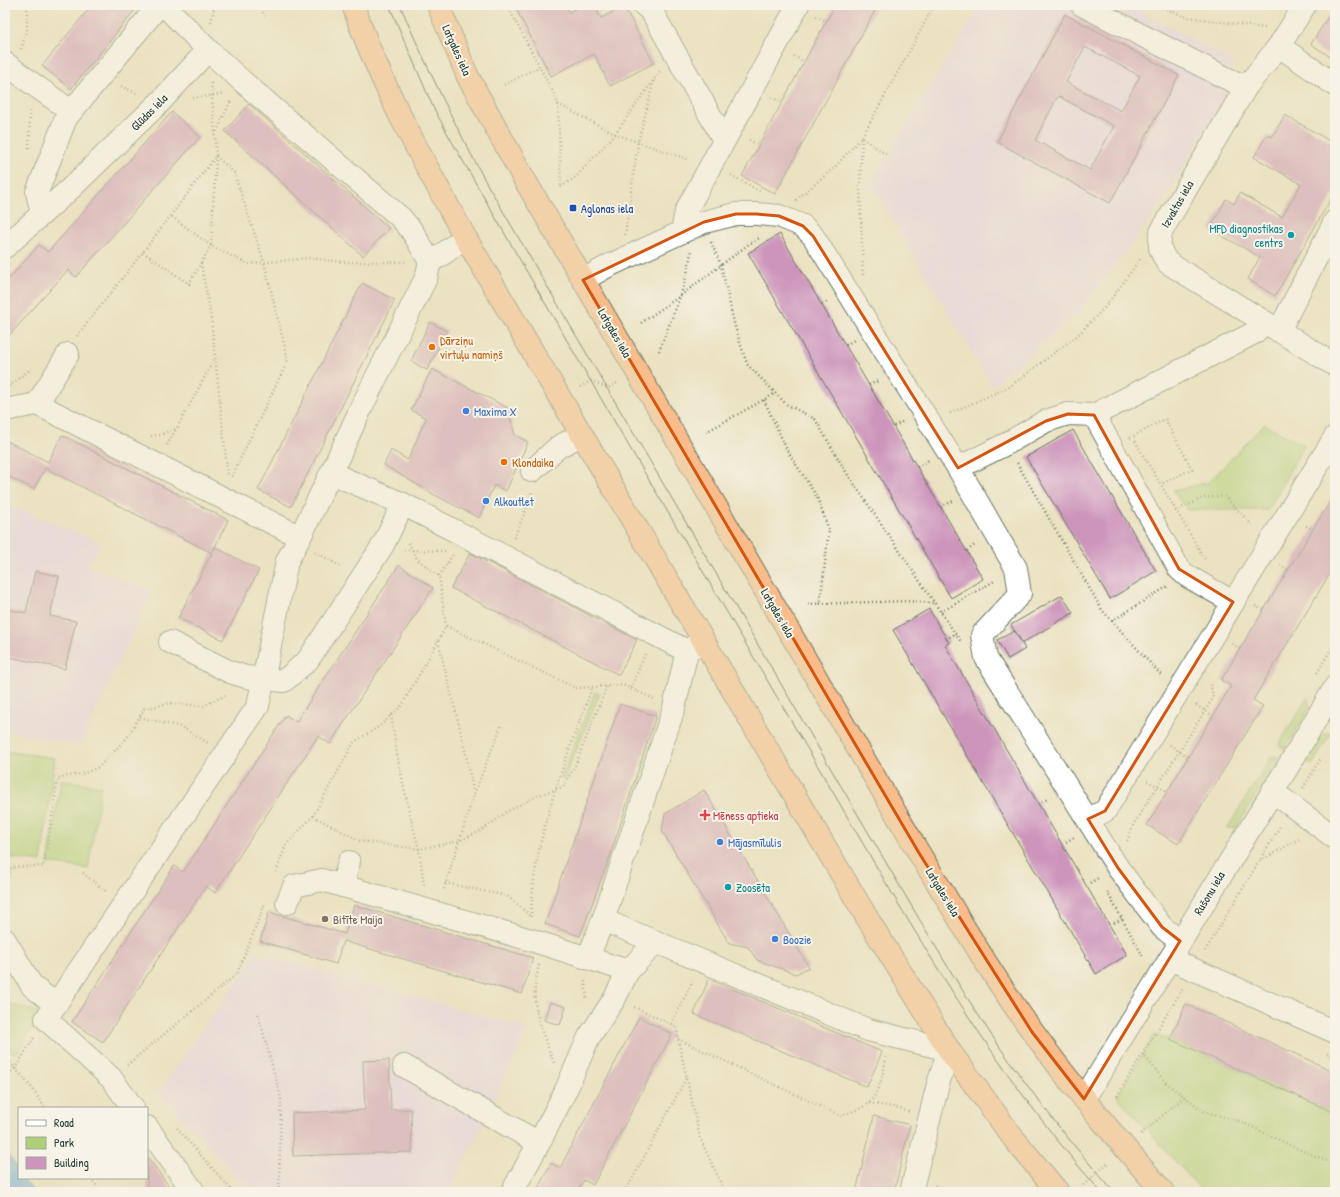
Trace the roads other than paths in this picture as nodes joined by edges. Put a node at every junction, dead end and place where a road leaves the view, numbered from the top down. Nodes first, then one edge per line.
1 (159, 5) edge
2 (164, 5) edge
3 (353, 5) edge
4 (438, 5) edge
5 (644, 5) edge
6 (798, 5) edge
7 (1082, 5) edge
8 (1306, 5) edge
9 (1273, 37) junction
10 (208, 50) junction
11 (16, 72) edge
12 (1335, 85) edge
13 (1246, 87) junction
14 (71, 111) junction
15 (724, 140) junction
16 (42, 214) junction
17 (1335, 221) edge
18 (693, 227) junction
19 (465, 237) junction
20 (5, 247) edge
21 (430, 262) junction
22 (583, 280) junction
23 (1272, 326) junction
24 (68, 354) road end
25 (1335, 364) edge
26 (37, 404) junction
27 (5, 410) edge
28 (1094, 415) junction
29 (581, 435) junction
30 (1335, 437) edge
31 (958, 468) junction
32 (532, 471) road end
33 (331, 473) junction
34 (403, 504) junction
35 (298, 540) junction
36 (1233, 602) junction
37 (170, 642) dead end
38 (696, 646) junction
39 (255, 678) junction
40 (1335, 687) edge
41 (1272, 790) junction
42 (1088, 819) junction
43 (1328, 833) edge
44 (349, 862) dead end
45 (342, 886) junction
46 (287, 903) dead end
47 (603, 920) junction
48 (5, 940) edge
49 (656, 942) junction
50 (1175, 950) junction
51 (588, 958) junction
52 (628, 971) junction
53 (51, 1012) junction
54 (1335, 1032) edge
55 (949, 1050) junction
56 (404, 1066) dead end
57 (1084, 1099) junction
58 (132, 1107) edge
59 (148, 1128) edge
60 (539, 1144) junction
61 (194, 1192) edge
62 (512, 1192) edge
63 (911, 1192) edge
64 (1067, 1192) edge
65 (1163, 1192) edge

1 - 14 street
2 - 10 street
3 - 19 highway
4 - 22 highway, Latgales iela
5 - 15 street
6 - 15 street
7 - 13 street
8 - 9 street, Izvaltas iela
9 - 12 street
9 - 13 street, Izvaltas iela
10 - 16 street, Glūdas iela
10 - 21 street
11 - 14 street
13 - 23 street, Izvaltas iela
14 - 16 street
15 - 18 street
16 - 20 street, Glūdas iela
17 - 23 street
18 - 22 street
18 - 31 street
19 - 21 street
19 - 29 highway
21 - 33 street
22 - 57 highway, Latgales iela
23 - 25 street, Izvaltas iela
23 - 28 street
24 - 26 street
26 - 27 street
26 - 35 street
28 - 31 street
28 - 36 street
29 - 32 street
29 - 38 highway
30 - 36 street
31 - 42 street
33 - 34 street
33 - 35 street
34 - 38 street
34 - 39 street
35 - 39 street
36 - 42 street
37 - 39 street
38 - 47 street
38 - 55 highway
39 - 53 street
40 - 41 street, Rušonu iela
41 - 43 street
41 - 50 street, Rušonu iela
42 - 50 street
44 - 45 street
45 - 46 street
45 - 51 street
47 - 49 street
47 - 51 street
48 - 53 street
49 - 52 street
49 - 55 street
50 - 54 street
50 - 57 street, Rušonu iela
51 - 52 street
52 - 60 street
53 - 58 street
55 - 63 street
55 - 64 highway
56 - 60 street
57 - 65 highway, Latgales iela
59 - 61 street
60 - 62 street

